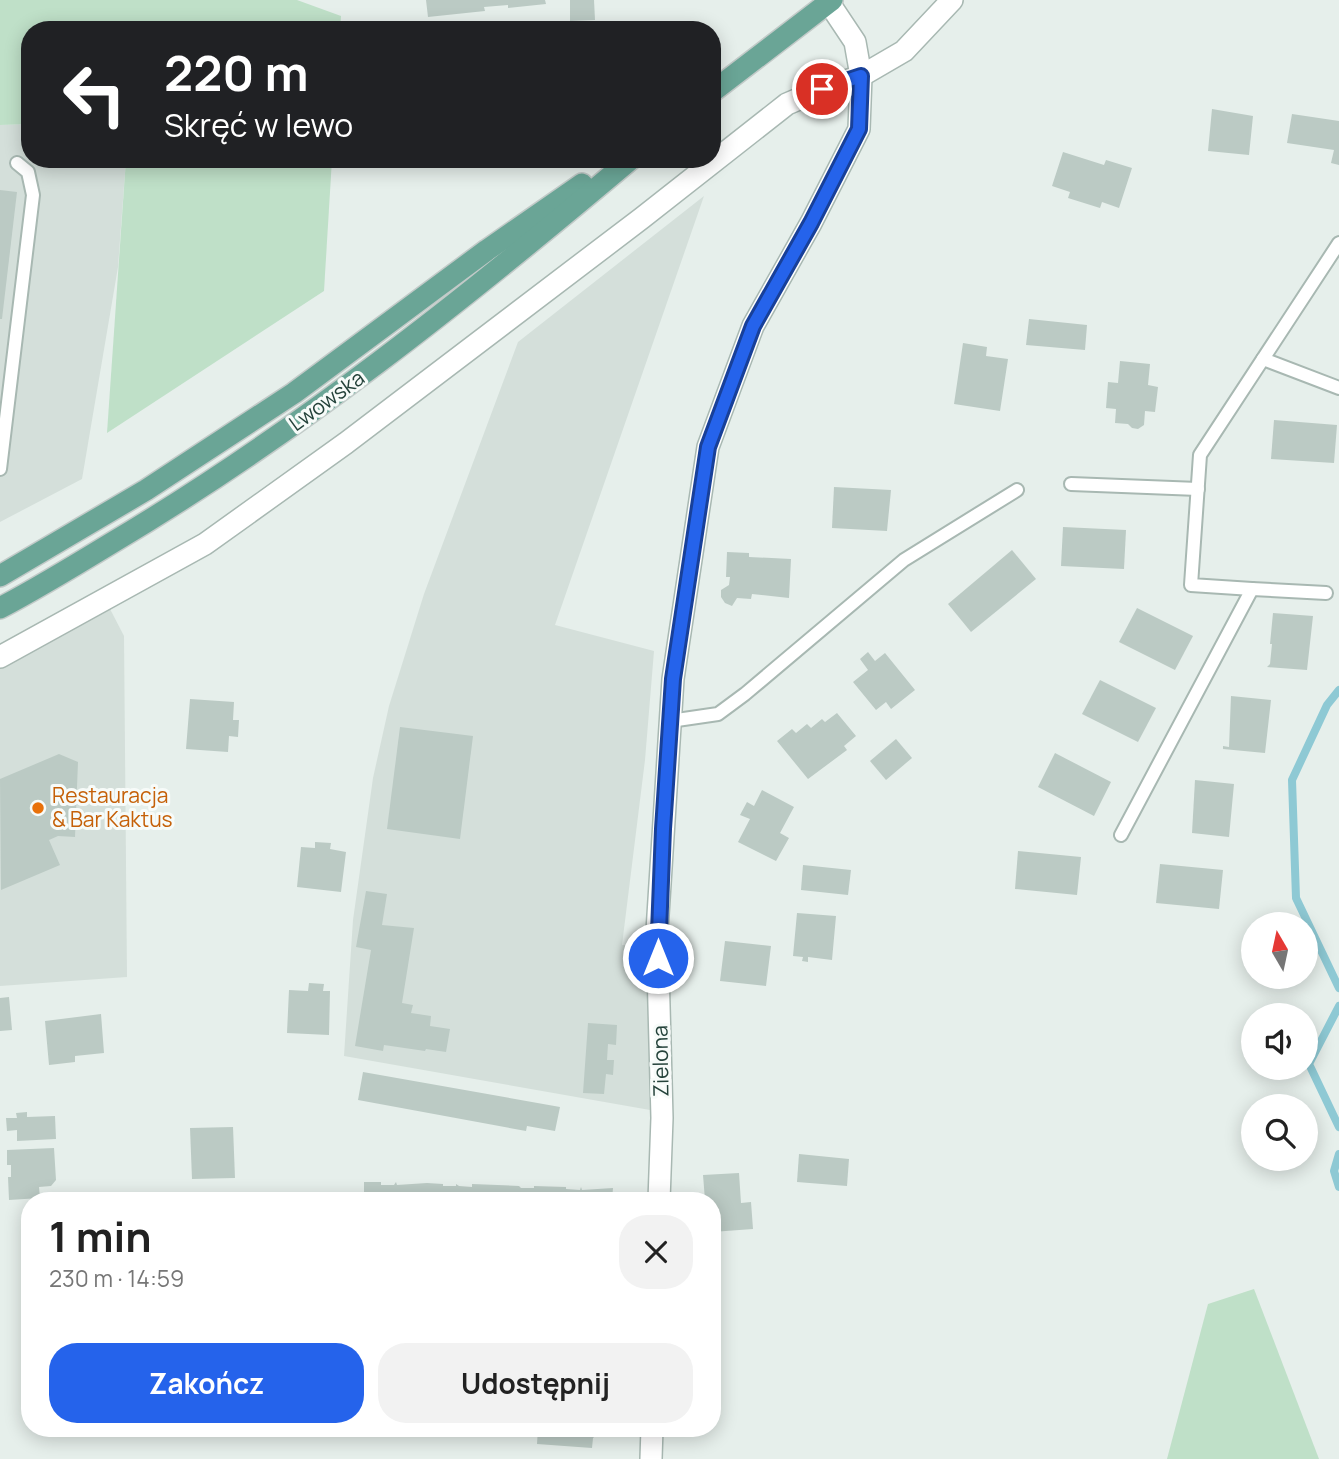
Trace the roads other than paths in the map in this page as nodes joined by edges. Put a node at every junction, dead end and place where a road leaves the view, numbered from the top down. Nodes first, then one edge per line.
1 (952, 0) edge
2 (831, 1) edge
3 (861, 76) junction
4 (721, 85) edge
5 (721, 156) edge
6 (17, 163) dead end
7 (21, 167) edge
8 (23, 168) edge
9 (605, 168) edge
10 (620, 168) edge
11 (706, 168) edge
12 (1339, 243) edge
13 (1263, 359) junction
14 (1339, 388) edge
15 (0, 469) edge
16 (1071, 484) dead end
17 (1198, 489) junction
18 (1017, 490) dead end
19 (0, 576) edge
20 (1252, 589) junction
21 (1326, 593) dead end
22 (0, 608) edge
23 (0, 657) edge
24 (670, 721) junction
25 (1121, 835) dead end
26 (659, 1192) edge
27 (651, 1437) edge
28 (650, 1459) edge

1 - 3 street
2 - 3 street, Zielona
2 - 4 main road
3 - 5 street
3 - 24 street, Zielona
6 - 7 lane
8 - 15 lane
9 - 19 main road, Lwowska
10 - 22 main road, Lwowska
11 - 23 street
12 - 13 lane
13 - 14 lane
13 - 17 lane
16 - 17 lane
17 - 20 lane
18 - 24 lane
20 - 21 lane
20 - 25 lane
24 - 26 street, Zielona
27 - 28 street

